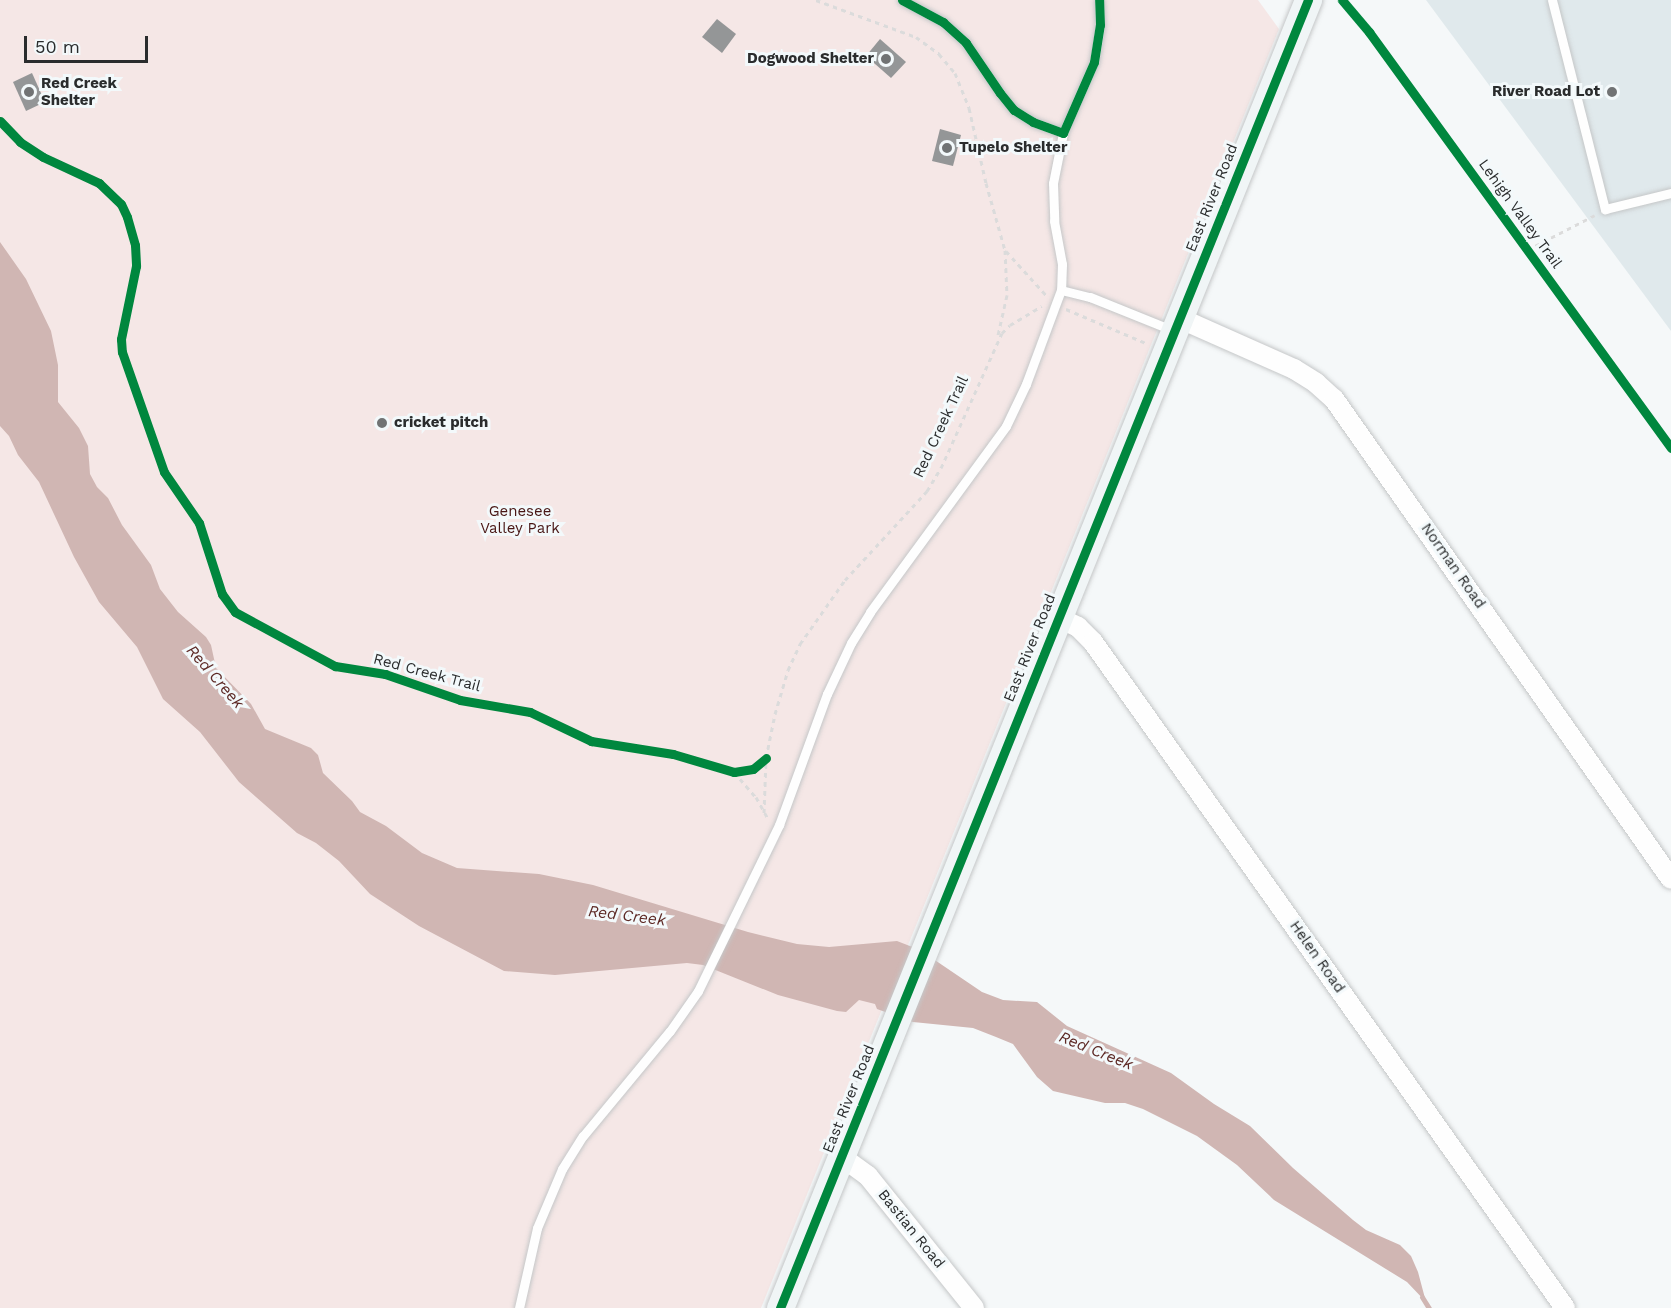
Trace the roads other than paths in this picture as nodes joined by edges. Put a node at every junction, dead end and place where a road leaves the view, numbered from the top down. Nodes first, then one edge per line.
1 (902, 0) edge
2 (1099, 0) edge
3 (1308, 0) edge
4 (1552, 0) edge
5 (1063, 133) junction
6 (1671, 193) edge
7 (1061, 290) junction
8 (1177, 325) junction
9 (1059, 618) junction
10 (1671, 879) edge
11 (842, 1157) junction
12 (519, 1308) edge
13 (780, 1308) edge
14 (974, 1308) edge
15 (1565, 1308) edge

1 - 5 lane
2 - 5 lane
3 - 8 street, East River Road
4 - 6 lane
5 - 7 lane
7 - 8 lane
7 - 12 lane
8 - 9 street, East River Road
8 - 10 street, Norman Road
9 - 11 street, East River Road
9 - 15 street, Helen Road
11 - 13 street, East River Road
11 - 14 street, Bastian Road

